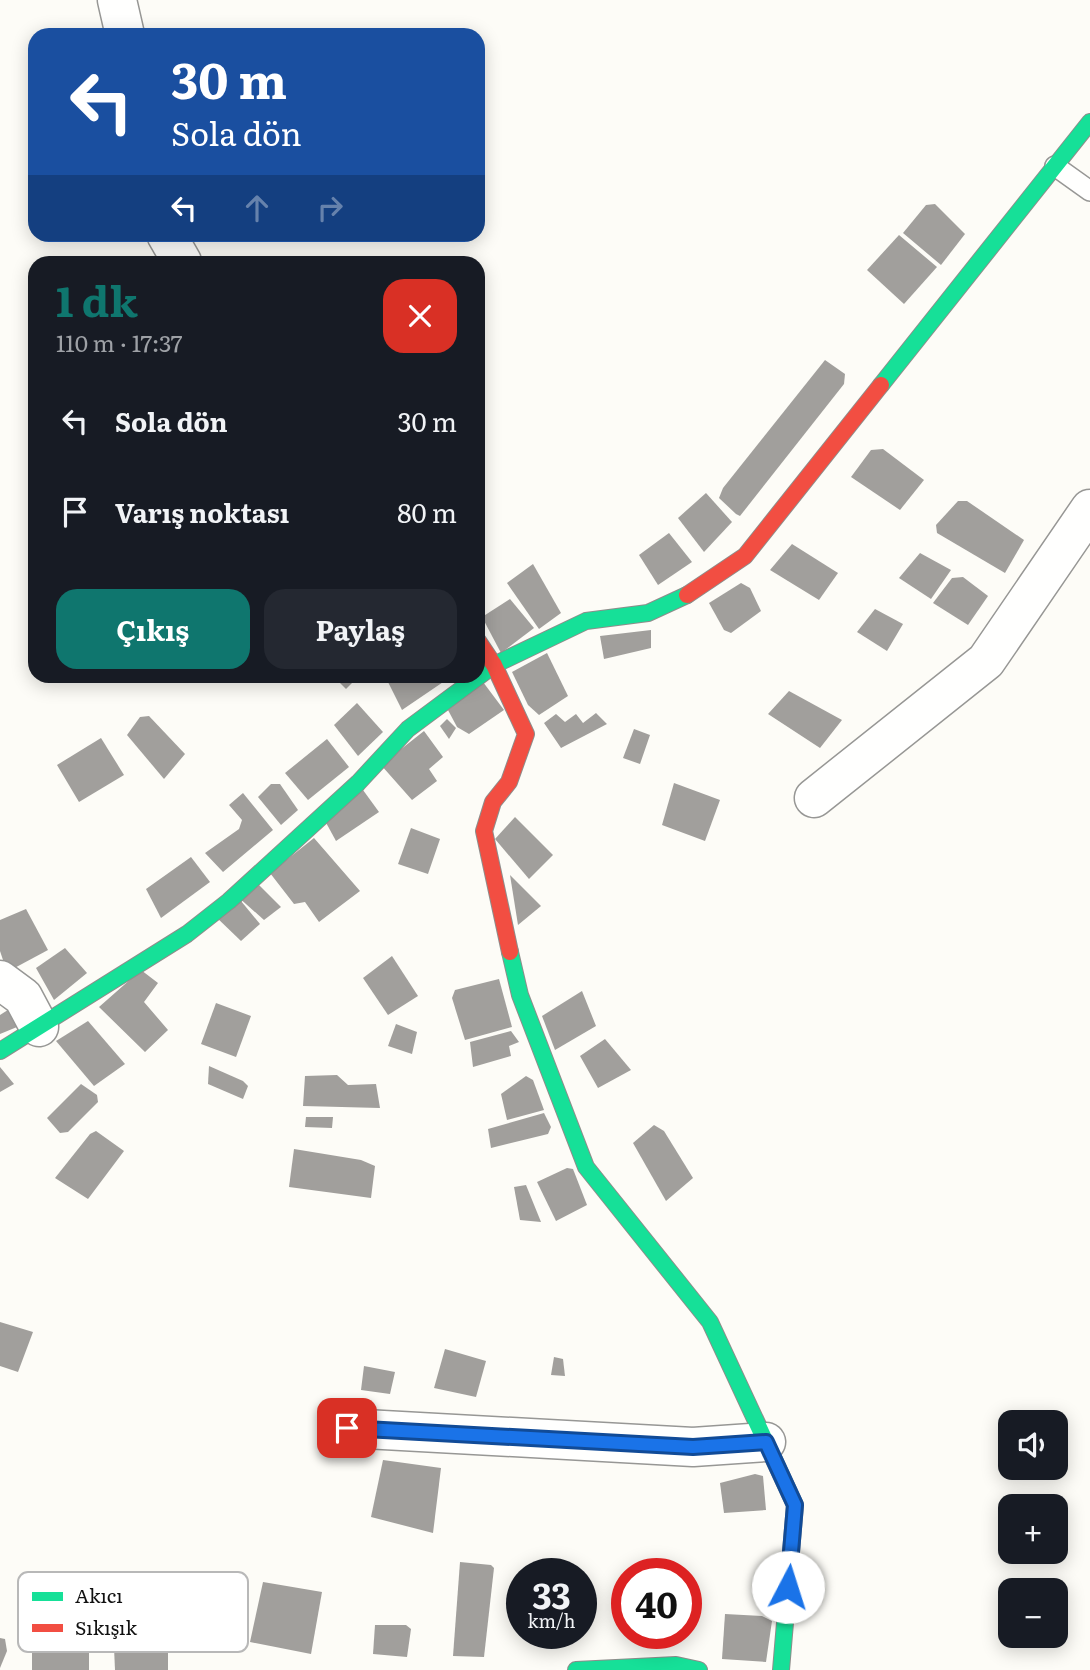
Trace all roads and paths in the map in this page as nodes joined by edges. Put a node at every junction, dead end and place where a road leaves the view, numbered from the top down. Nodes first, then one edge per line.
1 (117, 0) edge
2 (123, 28) edge
3 (1090, 122) edge
4 (1055, 166) junction
5 (1090, 191) edge
6 (1090, 509) edge
7 (485, 652) edge
8 (494, 665) junction
9 (485, 672) edge
10 (470, 683) edge
11 (814, 798) dead end
12 (0, 980) edge
13 (40, 1027) junction
14 (0, 1051) edge
15 (347, 1428) dead end
16 (766, 1442) junction
17 (576, 1670) edge
18 (699, 1670) edge
19 (781, 1670) edge

1 - 2 street
3 - 4 street
4 - 5 lane
4 - 8 street
6 - 11 street
7 - 8 street
8 - 9 street
8 - 16 street
10 - 13 street
12 - 13 street
13 - 14 street
15 - 16 street
16 - 19 street
17 - 18 street

